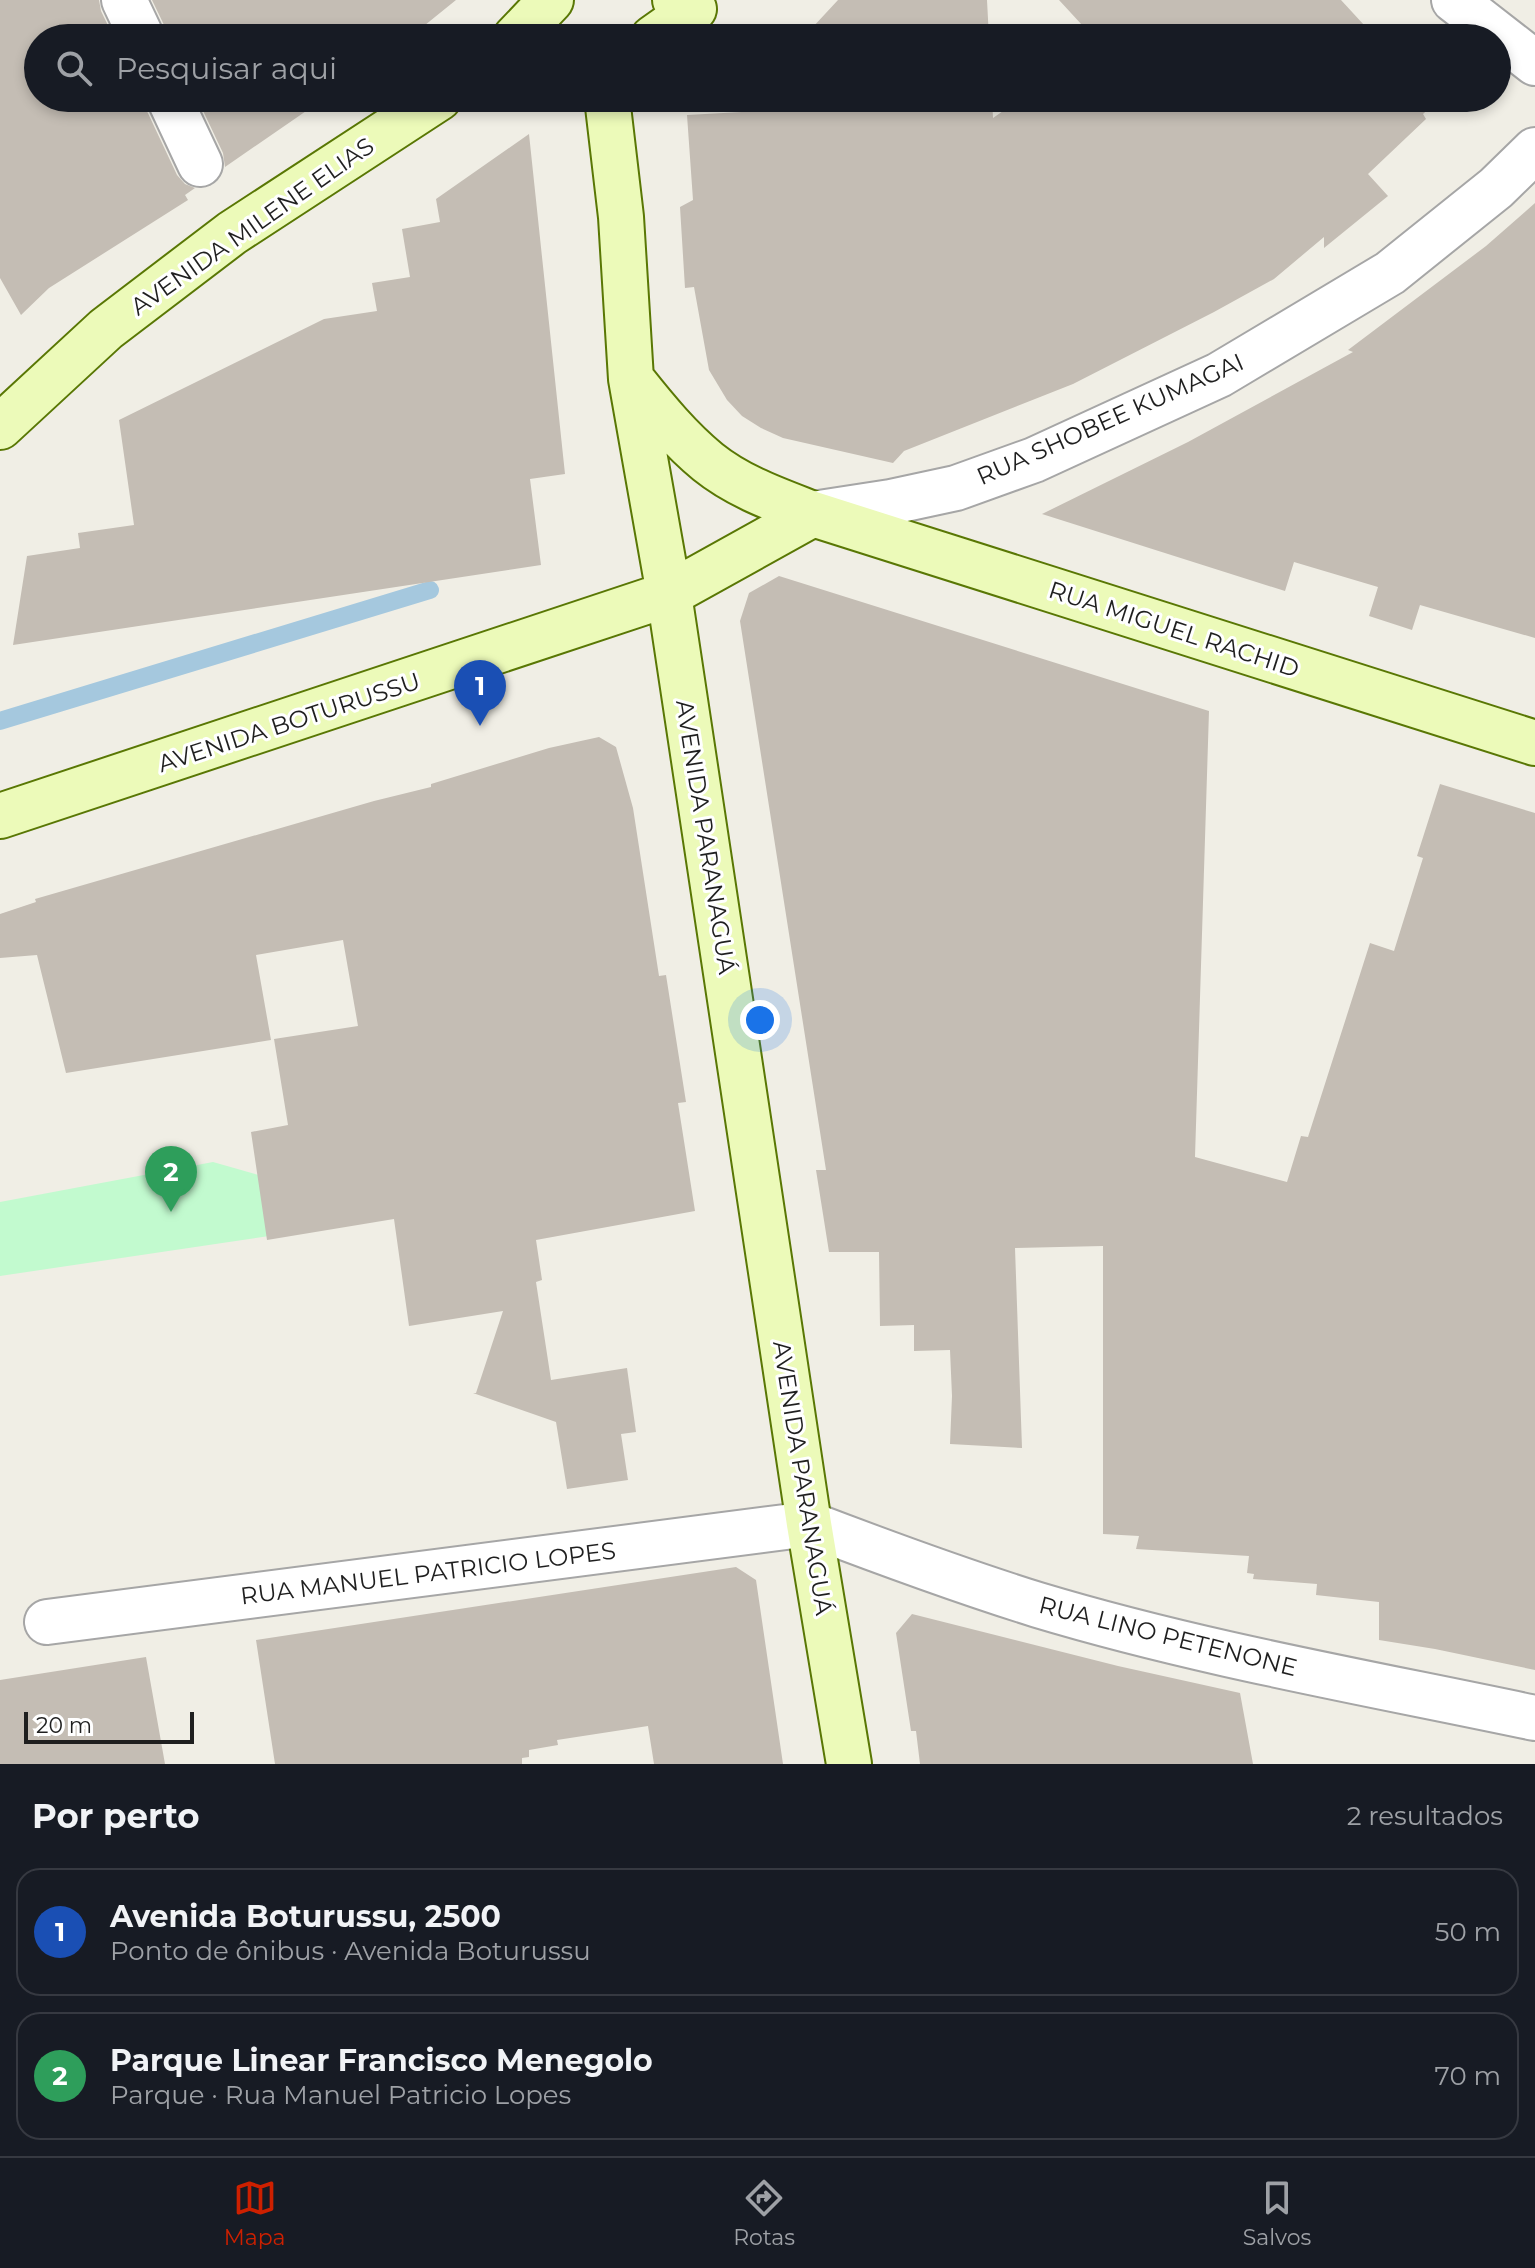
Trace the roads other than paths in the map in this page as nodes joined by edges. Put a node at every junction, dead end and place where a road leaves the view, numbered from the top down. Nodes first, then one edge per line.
1 (124, 0) edge
2 (551, 0) edge
3 (1454, 0) edge
4 (691, 3) edge
5 (135, 24) edge
6 (528, 24) edge
7 (668, 24) edge
8 (1485, 24) edge
9 (1511, 44) edge
10 (1535, 63) edge
11 (176, 112) edge
12 (418, 112) edge
13 (609, 112) edge
14 (1535, 150) edge
15 (200, 164) dead end
16 (631, 379) junction
17 (0, 427) edge
18 (813, 514) junction
19 (669, 594) junction
20 (1535, 743) edge
21 (0, 816) edge
22 (809, 1524) junction
23 (47, 1622) dead end
24 (1535, 1718) edge
25 (849, 1764) edge

1 - 5 street
2 - 6 main road
3 - 8 street
4 - 7 main road
9 - 10 street
11 - 15 street
12 - 17 main road, AVENIDA MILENE ELIAS
13 - 16 main road, AVENIDA PARANAGUÁ
14 - 18 street, RUA SHOBEE KUMAGAI
16 - 18 main road, RUA MIGUEL RACHID
16 - 19 main road, AVENIDA PARANAGUÁ
18 - 19 main road
18 - 20 main road, RUA MIGUEL RACHID
19 - 21 main road, AVENIDA BOTURUSSU
19 - 22 main road, AVENIDA PARANAGUÁ
22 - 23 street, RUA MANUEL PATRICIO LOPES
22 - 24 street, RUA LINO PETENONE
22 - 25 main road, AVENIDA PARANAGUÁ

